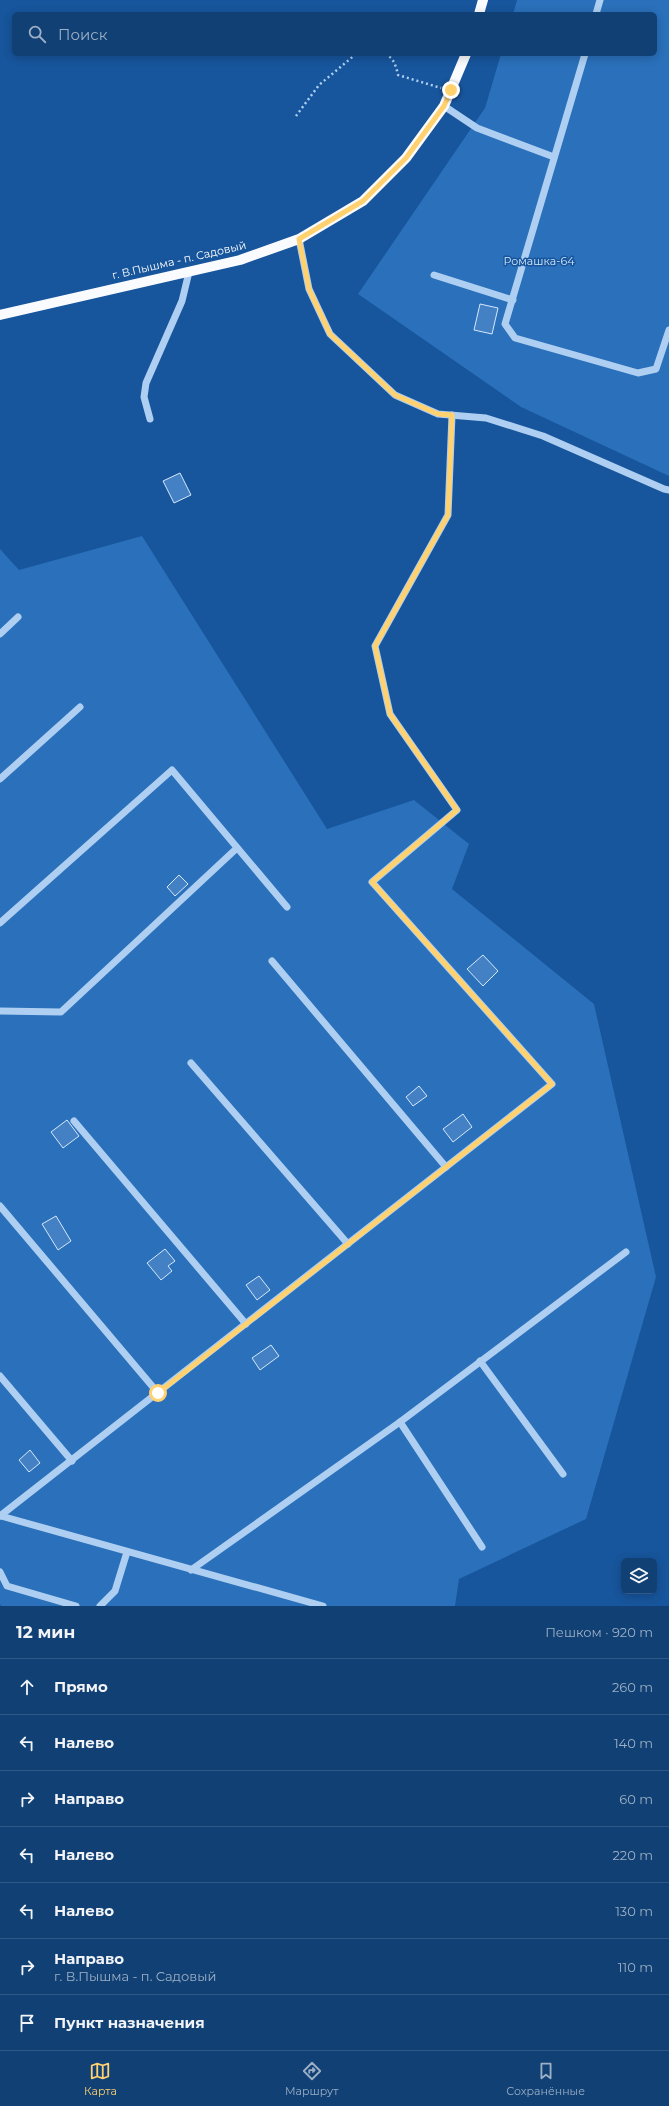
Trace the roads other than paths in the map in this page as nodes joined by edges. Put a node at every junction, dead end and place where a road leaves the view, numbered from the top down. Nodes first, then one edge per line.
1 (483, 0) edge
2 (600, 0) edge
3 (480, 12) edge
4 (597, 12) edge
5 (465, 56) edge
6 (583, 56) edge
7 (444, 106) junction
8 (554, 157) junction
9 (299, 239) junction
10 (189, 272) junction
11 (434, 275) dead end
12 (513, 300) junction
13 (0, 315) edge
14 (669, 330) edge
15 (452, 415) junction
16 (150, 419) dead end
17 (669, 490) edge
18 (18, 617) dead end
19 (0, 634) edge
20 (80, 707) dead end
21 (0, 779) edge
22 (237, 848) junction
23 (286, 907) dead end
24 (0, 924) edge
25 (272, 961) dead end
26 (0, 1010) edge
27 (191, 1063) dead end
28 (74, 1121) dead end
29 (446, 1167) junction
30 (0, 1206) edge
31 (348, 1244) junction
32 (626, 1252) dead end
33 (246, 1324) junction
34 (480, 1362) junction
35 (0, 1376) edge
36 (158, 1393) junction
37 (400, 1422) junction
38 (72, 1461) junction
39 (564, 1474) dead end
40 (1, 1516) edge
41 (482, 1547) dead end
42 (127, 1552) junction
43 (191, 1570) junction
44 (0, 1572) edge
45 (76, 1606) edge
46 (100, 1606) edge
47 (323, 1606) edge

1 - 3 main road
2 - 4 street
5 - 7 main road, г. В.Пышма - п. Садовый
6 - 8 street
7 - 8 street
7 - 9 main road, г. В.Пышма - п. Садовый
8 - 12 street
9 - 10 main road, г. В.Пышма - п. Садовый
9 - 15 street
10 - 13 main road, г. В.Пышма - п. Садовый
10 - 16 street
11 - 12 street
12 - 14 street
15 - 17 street
15 - 29 street
18 - 19 street
20 - 21 street
22 - 23 street
22 - 24 street
22 - 26 street
25 - 29 street
27 - 31 street
28 - 33 street
29 - 31 street
30 - 36 street
31 - 33 street
32 - 34 street
33 - 36 street
34 - 37 street
34 - 39 street
35 - 38 street
36 - 38 street
37 - 41 street
37 - 43 street
38 - 40 street
40 - 42 street
42 - 43 street
42 - 46 street
43 - 47 street
44 - 45 street

